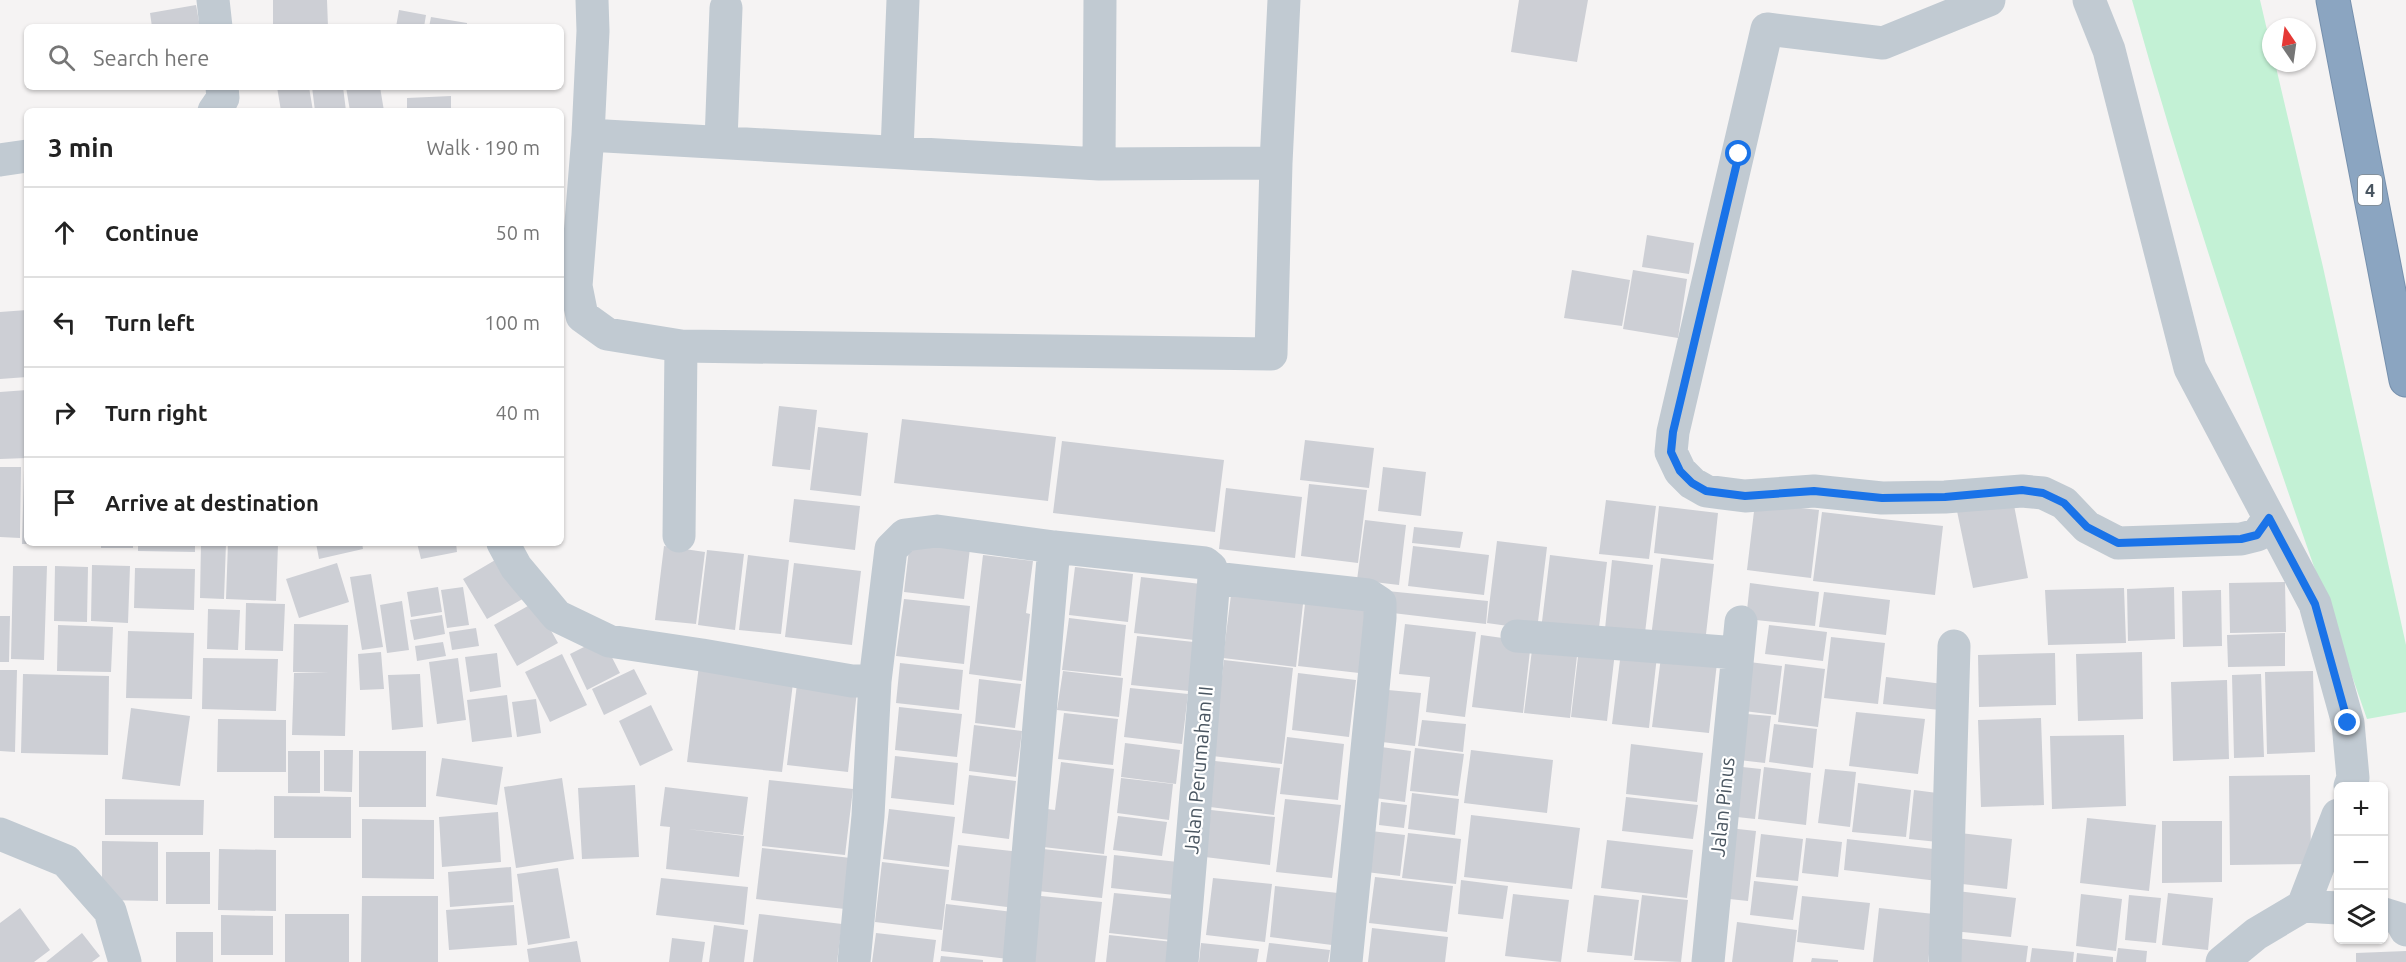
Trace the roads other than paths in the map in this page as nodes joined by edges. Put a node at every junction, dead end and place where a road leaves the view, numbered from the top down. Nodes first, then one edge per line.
1 (213, 0) edge
2 (592, 0) edge
3 (903, 0) edge
4 (1100, 0) edge
5 (1284, 0) edge
6 (1989, 0) edge
7 (2089, 0) edge
8 (2333, 0) edge
9 (726, 8) dead end
10 (216, 24) edge
11 (222, 90) edge
12 (216, 108) edge
13 (588, 135) junction
14 (721, 141) junction
15 (897, 151) junction
16 (24, 156) edge
17 (0, 160) edge
18 (1276, 163) junction
19 (1099, 164) junction
20 (681, 346) junction
21 (2406, 380) edge
22 (2269, 518) junction
23 (679, 536) dead end
24 (505, 546) edge
25 (1054, 547) junction
26 (1214, 578) junction
27 (1517, 636) dead end
28 (1954, 646) dead end
29 (875, 681) junction
30 (2352, 782) edge
31 (2334, 825) edge
32 (0, 834) edge
33 (2303, 906) junction
34 (2334, 908) edge
35 (2388, 915) edge
36 (2406, 930) edge
37 (125, 962) edge
38 (854, 962) edge
39 (1019, 962) edge
40 (1182, 962) edge
41 (1346, 962) edge
42 (1708, 962) edge
43 (1945, 962) edge
44 (2222, 962) edge

1 - 10 street
2 - 13 street
3 - 15 street
4 - 19 street
5 - 18 street
6 - 22 street
7 - 22 street
8 - 21 highway, 4
9 - 14 street
11 - 12 street
13 - 14 street
13 - 20 street
14 - 15 street
15 - 19 street
16 - 17 street
18 - 19 street
18 - 20 street
20 - 23 street
22 - 30 street
24 - 29 street
25 - 26 street
25 - 29 street
25 - 39 street
26 - 40 street, Jalan Perumahan II
26 - 41 street
27 - 42 street, Jalan Pinus
28 - 43 street
29 - 38 street
31 - 33 street
32 - 37 street
33 - 34 street
33 - 44 street
35 - 36 street

